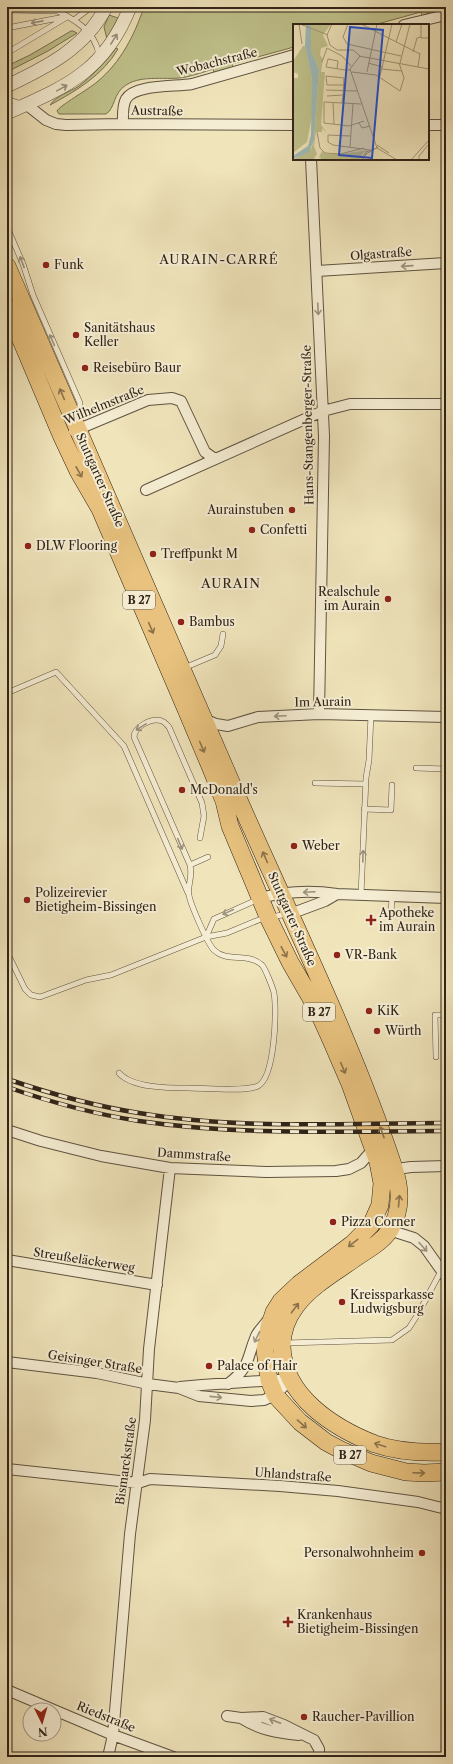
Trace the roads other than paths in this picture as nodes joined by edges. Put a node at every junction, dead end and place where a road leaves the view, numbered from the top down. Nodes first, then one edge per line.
1 (50, 7) edge
2 (91, 7) edge
3 (106, 8) edge
4 (7, 10) edge
5 (57, 11) junction
6 (128, 12) edge
7 (446, 15) edge
8 (67, 17) junction
9 (74, 20) junction
10 (408, 24) edge
11 (7, 28) edge
12 (90, 32) junction
13 (7, 54) edge
14 (293, 55) edge
15 (99, 59) junction
16 (7, 86) edge
17 (7, 99) edge
18 (27, 105) junction
19 (7, 113) edge
20 (123, 124) junction
21 (293, 125) edge
22 (429, 125) edge
23 (446, 125) edge
24 (311, 160) edge
25 (7, 227) edge
26 (446, 263) edge
27 (7, 266) edge
28 (317, 271) junction
29 (7, 307) edge
30 (446, 404) edge
31 (323, 411) junction
32 (78, 429) junction
33 (62, 437) junction
34 (216, 459) junction
35 (146, 490) dead end
36 (223, 634) dead end
37 (182, 669) junction
38 (7, 693) edge
39 (318, 714) junction
40 (371, 715) junction
41 (446, 717) edge
42 (204, 719) junction
43 (416, 768) dead end
44 (446, 769) edge
45 (315, 783) dead end
46 (366, 784) junction
47 (392, 785) dead end
48 (365, 806) junction
49 (200, 838) dead end
50 (208, 857) dead end
51 (190, 865) junction
52 (281, 893) junction
53 (188, 894) junction
54 (337, 894) junction
55 (361, 895) junction
56 (392, 896) junction
57 (260, 898) junction
58 (446, 898) edge
59 (290, 914) junction
60 (391, 915) dead end
61 (268, 917) junction
62 (206, 937) junction
63 (7, 952) edge
64 (446, 1015) edge
65 (436, 1056) dead end
66 (119, 1073) dead end
67 (7, 1130) edge
68 (374, 1148) junction
69 (446, 1166) edge
70 (170, 1168) junction
71 (387, 1171) junction
72 (389, 1230) junction
73 (7, 1260) edge
74 (443, 1274) edge
75 (157, 1285) junction
76 (274, 1312) junction
77 (282, 1343) junction
78 (7, 1362) edge
79 (291, 1380) junction
80 (148, 1384) junction
81 (228, 1384) junction
82 (178, 1388) junction
83 (272, 1388) junction
84 (446, 1452) edge
85 (7, 1469) edge
86 (446, 1472) edge
87 (138, 1483) junction
88 (446, 1508) edge
89 (7, 1690) edge
90 (227, 1716) dead end
91 (113, 1735) junction
92 (108, 1757) edge
93 (173, 1757) edge
94 (319, 1757) edge

1 - 5 lane
2 - 9 lane
3 - 12 street
4 - 5 lane
5 - 8 lane
15 -> 6 street
7 - 10 street
8 - 9 lane
8 -> 11 lane
8 - 13 lane
9 - 12 lane
12 - 15 lane
12 - 16 street
14 - 20 street, Wobachstraße
18 -> 15 street
17 - 18 lane
18 - 19 street
18 - 20 street, Austraße
20 - 21 street, Austraße
22 - 23 street
24 - 28 street, Hans-Stangenberger-Straße
32 -> 25 lane
26 -> 28 street, Olgastraße
32 -> 27 main road, Stuttgarter Straße / B 27
28 -> 31 street, Hans-Stangenberger-Straße
29 - 33 main road, Stuttgarter Straße / B 27
30 - 31 street
31 - 34 street
31 - 39 street, Hans-Stangenberger-Straße
32 - 33 street, Wilhelmstraße
32 - 34 street, Wilhelmstraße
32 - 37 main road, Stuttgarter Straße / B 27
33 -> 57 main road, Stuttgarter Straße / B 27
34 - 35 street
36 - 37 lane
37 - 42 main road, Stuttgarter Straße / B 27
38 - 53 lane
39 - 40 street, Im Aurain
39 -> 42 street, Im Aurain
40 - 41 street, Im Aurain
40 - 46 lane
52 -> 42 main road, Stuttgarter Straße / B 27
43 - 44 lane
45 - 46 lane
46 - 48 lane
47 - 48 lane
55 -> 48 lane
49 -> 51 lane
50 - 51 lane
51 - 53 lane
54 -> 52 street
52 - 57 street
52 - 59 main road, Stuttgarter Straße / B 27
53 - 62 lane
54 - 55 street
54 - 59 street
55 - 56 street
56 - 58 street
56 - 60 lane
57 - 61 main road, Stuttgarter Straße / B 27
57 -> 62 lane
59 - 61 lane
71 -> 59 main road, Stuttgarter Straße / B 27
61 - 62 lane
61 -> 68 main road, Stuttgarter Straße / B 27
62 - 63 lane
62 - 66 lane
64 - 65 lane
67 - 70 street, Dammstraße
68 - 70 street, Dammstraße
68 - 71 main road, Stuttgarter Straße / B 27
69 - 71 street
70 - 75 street, Bismarckstraße
72 -> 71 main road, Stuttgarter Straße / B 27
71 -> 76 main road, Stuttgarter Straße / B 27
72 -> 74 street
77 -> 72 main road, Stuttgarter Straße / B 27
73 - 75 street, Streußeläckerweg
74 - 77 lane
75 - 80 street, Bismarckstraße
76 -> 81 street
76 - 83 main road, Stuttgarter Straße / B 27
77 - 79 main road, Stuttgarter Straße / B 27
78 - 80 street, Geisinger Straße
79 - 83 street, Geisinger Straße
79 - 83 street, Geisinger Straße
84 -> 79 main road, Stuttgarter Straße / B 27
80 - 82 street, Geisinger Straße
80 - 87 street, Bismarckstraße
81 - 82 street, Geisinger Straße
81 - 83 street, Geisinger Straße
82 -> 83 street, Geisinger Straße
83 -> 86 main road, B 27
85 - 87 street, Uhlandstraße
87 - 88 street, Uhlandstraße
87 - 91 street, Bismarckstraße
89 - 91 street, Riedstraße
90 - 94 street
91 - 92 street, Bismarckstraße
91 - 93 street, Riedstraße

